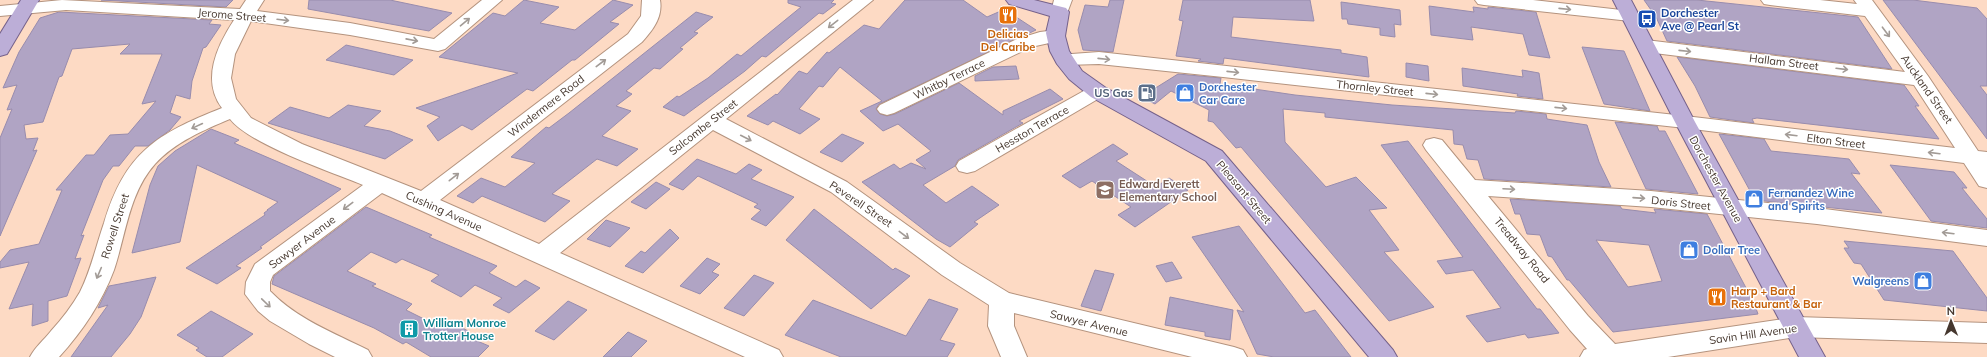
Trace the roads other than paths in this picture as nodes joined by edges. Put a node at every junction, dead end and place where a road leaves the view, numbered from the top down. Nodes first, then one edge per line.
1 (493, 0) edge
2 (651, 0) edge
3 (864, 0) edge
4 (1015, 0) edge
5 (1484, 0) edge
6 (1770, 0) edge
7 (27, 4) edge
8 (1061, 6) edge
9 (1867, 6) edge
10 (250, 8) edge
11 (1626, 8) edge
12 (0, 11) edge
13 (1056, 36) junction
14 (1646, 46) junction
15 (0, 50) edge
16 (1065, 59) junction
17 (1922, 80) junction
18 (1096, 92) junction
19 (887, 109) dead end
20 (234, 111) junction
21 (711, 120) junction
22 (1685, 122) junction
23 (1434, 145) dead end
24 (1978, 158) edge
25 (967, 166) dead end
26 (1987, 181) edge
27 (380, 183) junction
28 (1470, 187) junction
29 (423, 201) junction
30 (1734, 209) junction
31 (1987, 238) edge
32 (542, 254) junction
33 (1002, 301) junction
34 (1796, 327) junction
35 (1987, 333) edge
36 (1601, 356) edge
37 (43, 357) edge
38 (358, 357) edge
39 (770, 357) edge
40 (1014, 357) edge
41 (1234, 357) edge
42 (1384, 357) edge
43 (1812, 357) edge

10 -> 1 street, Jerome Street
29 -> 2 street, Windermere Road
3 -> 21 street, Salcombe Street
4 - 8 main road
5 -> 11 street
6 - 9 street
7 - 10 street, Jerome Street
7 - 12 street, Jerome Street
7 - 15 main road
8 - 13 main road
9 -> 17 street, Auckland Street
10 - 20 street, Cushing Avenue
11 - 14 main road, Dorchester Avenue
13 - 16 main road, Pleasant Street
13 - 19 street, Whitby Terrace
14 -> 17 street, Hallam Street
14 - 22 main road, Dorchester Avenue
16 - 18 main road, Pleasant Street
16 -> 22 street, Thornley Street
17 - 24 street, Auckland Street
18 - 25 street, Hesston Terrace
18 - 42 main road, Pleasant Street
20 - 27 street, Cushing Avenue
20 -> 37 street, Rowell Street
21 - 32 street, Salcombe Street
21 -> 33 street, Peverell Street
24 -> 22 street, Elton Street
22 - 30 main road, Dorchester Avenue
23 - 28 street, Treadway Road
24 - 26 street, Auckland Street
27 - 29 street, Cushing Avenue
27 -> 38 street, Sawyer Avenue
28 -> 30 street, Doris Street
28 - 36 street, Treadway Road
29 - 32 street, Cushing Avenue
31 -> 30 street, Doris Street
30 - 34 main road, Dorchester Avenue
32 - 39 street, Cushing Avenue
33 - 40 street
33 - 41 street, Sawyer Avenue
34 - 35 street, Savin Hill Avenue
34 - 36 street, Savin Hill Avenue
34 - 43 main road, Dorchester Avenue

